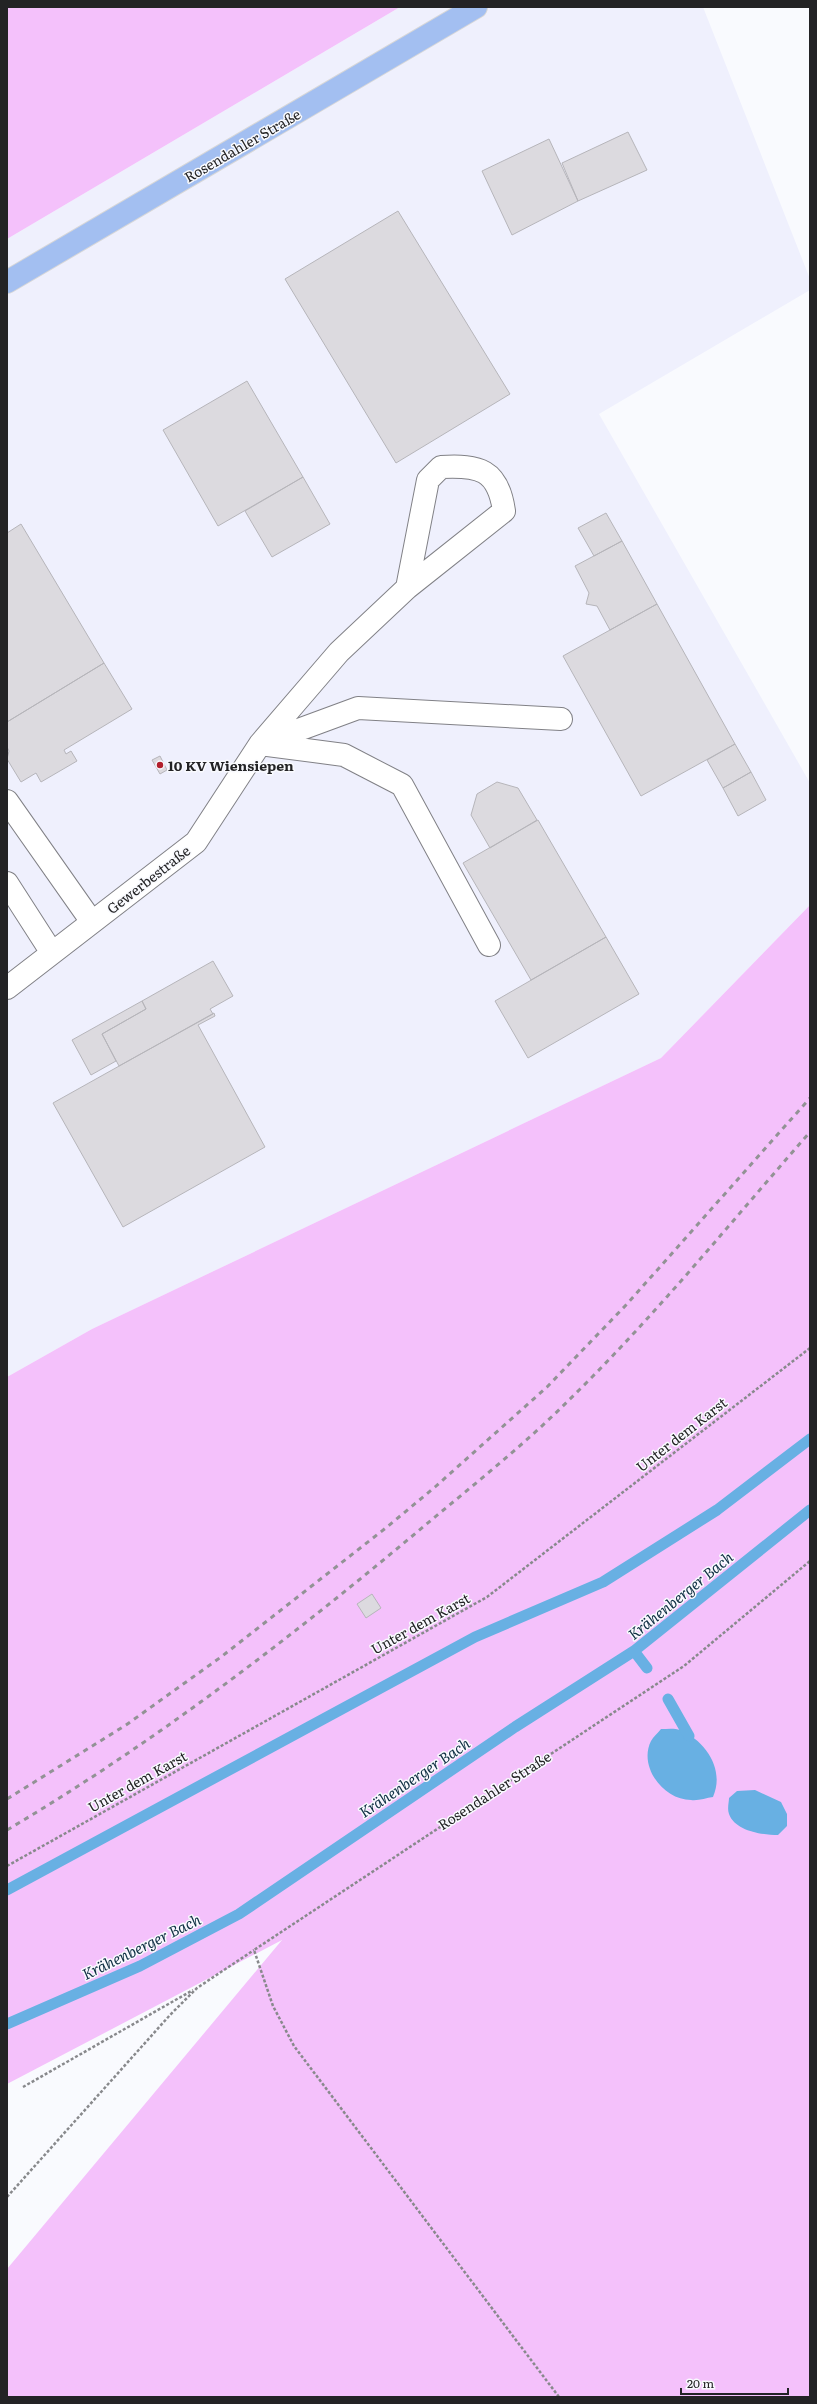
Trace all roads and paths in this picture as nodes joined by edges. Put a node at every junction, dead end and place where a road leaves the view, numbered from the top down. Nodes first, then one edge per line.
1 (476, 7) edge
2 (7, 282) edge
3 (407, 588) junction
4 (561, 719) dead end
5 (260, 744) junction
6 (7, 801) edge
7 (7, 883) edge
8 (92, 922) junction
9 (489, 945) dead end
10 (52, 953) junction
11 (7, 988) edge
12 (810, 1348) edge
13 (810, 1561) edge
14 (7, 1866) edge
15 (254, 1950) junction
16 (197, 1988) junction
17 (23, 2087) dead end
18 (7, 2198) edge
19 (559, 2397) edge

1 - 2 main road, Rosendahler Straße
3 - 3 street, Gewerbestraße
3 - 5 street, Gewerbestraße
4 - 5 street
5 - 8 street, Gewerbestraße
5 - 9 street
6 - 8 street
7 - 10 street
8 - 10 street, Gewerbestraße
10 - 11 street, Gewerbestraße
12 - 14 path, Unter dem Karst
13 - 15 path, Rosendahler Straße
15 - 16 path, Rosendahler Straße
15 - 19 path
16 - 17 path
16 - 18 path

